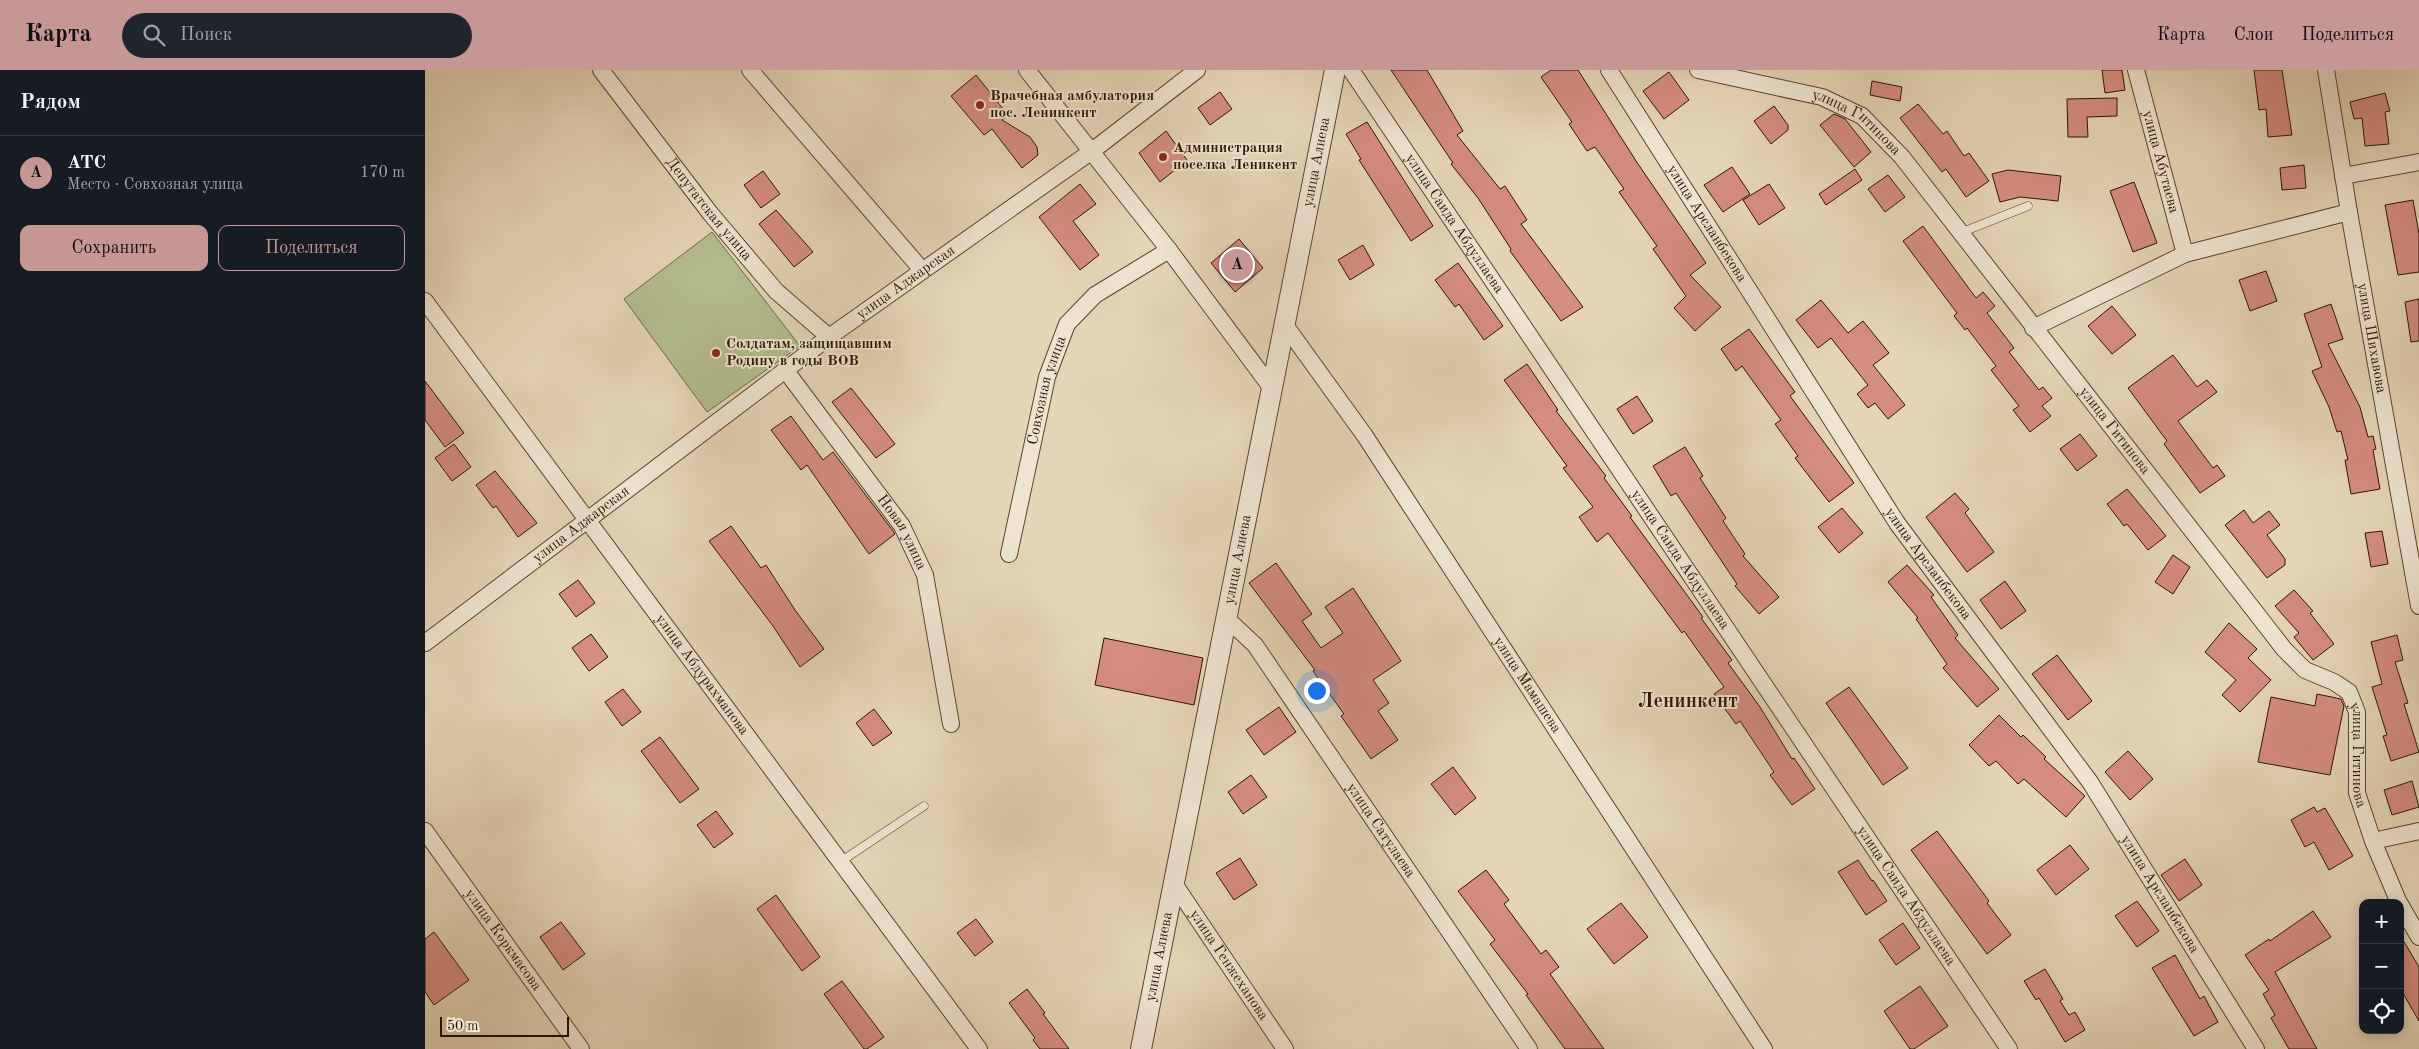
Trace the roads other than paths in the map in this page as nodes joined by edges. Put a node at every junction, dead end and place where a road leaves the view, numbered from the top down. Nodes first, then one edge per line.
1 (601, 70) edge
2 (750, 70) edge
3 (1027, 70) edge
4 (1197, 70) edge
5 (1335, 70) edge
6 (1351, 70) edge
7 (1609, 70) edge
8 (1698, 70) edge
9 (2137, 70) edge
10 (2326, 70) edge
11 (1716, 72) edge
12 (1091, 151) junction
13 (2419, 162) edge
14 (2343, 176) junction
15 (2028, 206) dead end
16 (2349, 212) junction
17 (1960, 233) junction
18 (1169, 250) junction
19 (2185, 254) junction
20 (921, 270) junction
21 (425, 301) edge
22 (1285, 325) junction
23 (2033, 328) junction
24 (829, 337) junction
25 (786, 371) junction
26 (1273, 390) junction
27 (588, 520) junction
28 (1009, 554) dead end
29 (2419, 606) edge
30 (1225, 617) junction
31 (425, 643) edge
32 (951, 724) dead end
33 (924, 806) dead end
34 (425, 831) edge
35 (2419, 831) edge
36 (2373, 841) junction
37 (840, 862) junction
38 (1173, 882) junction
39 (2398, 899) edge
40 (2404, 911) edge
41 (2419, 937) edge
42 (581, 1049) edge
43 (979, 1049) edge
44 (1141, 1049) edge
45 (1285, 1049) edge
46 (1529, 1049) edge
47 (1764, 1049) edge
48 (2009, 1049) edge
49 (2256, 1049) edge

1 - 24 street, Депутатская улица
2 - 20 street
3 - 12 street
4 - 12 street, улица Аджарская
5 - 22 street, улица Алиева
6 - 48 street, улица Саида Абдуллаева
7 - 49 street, улица Арсланбекова
8 - 11 street, улица Гитинова
9 - 19 street, улица Абутаева
10 - 14 street, улица Шихавова
11 - 17 street, улица Гитинова
12 - 18 street
12 - 20 street, улица Аджарская
13 - 14 street
14 - 16 street, улица Шихавова
15 - 17 lane
16 - 19 street
16 - 29 street, улица Шихавова
17 - 23 street, улица Гитинова
18 - 26 street
18 - 28 street, Совхозная улица
19 - 23 street
20 - 24 street, улица Аджарская
21 - 27 street, улица Абдурахманова
22 - 26 street, улица Алиева
22 - 47 street, улица Мамашева
23 - 36 street, улица Гитинова
24 - 25 street, улица Аджарская
25 - 27 street, улица Аджарская
25 - 32 street, Новая улица
26 - 30 street, улица Алиева
27 - 31 street, улица Аджарская
27 - 37 street, улица Абдурахманова
30 - 38 street, улица Алиева
30 - 46 street, улица Сатулаева
33 - 37 lane
34 - 42 street, улица Коркмасова
35 - 36 street
36 - 39 street, улица Гитинова
37 - 43 street, улица Абдурахманова
38 - 44 street, улица Алиева
38 - 45 street, улица Генжеханова
40 - 41 street, улица Гитинова

